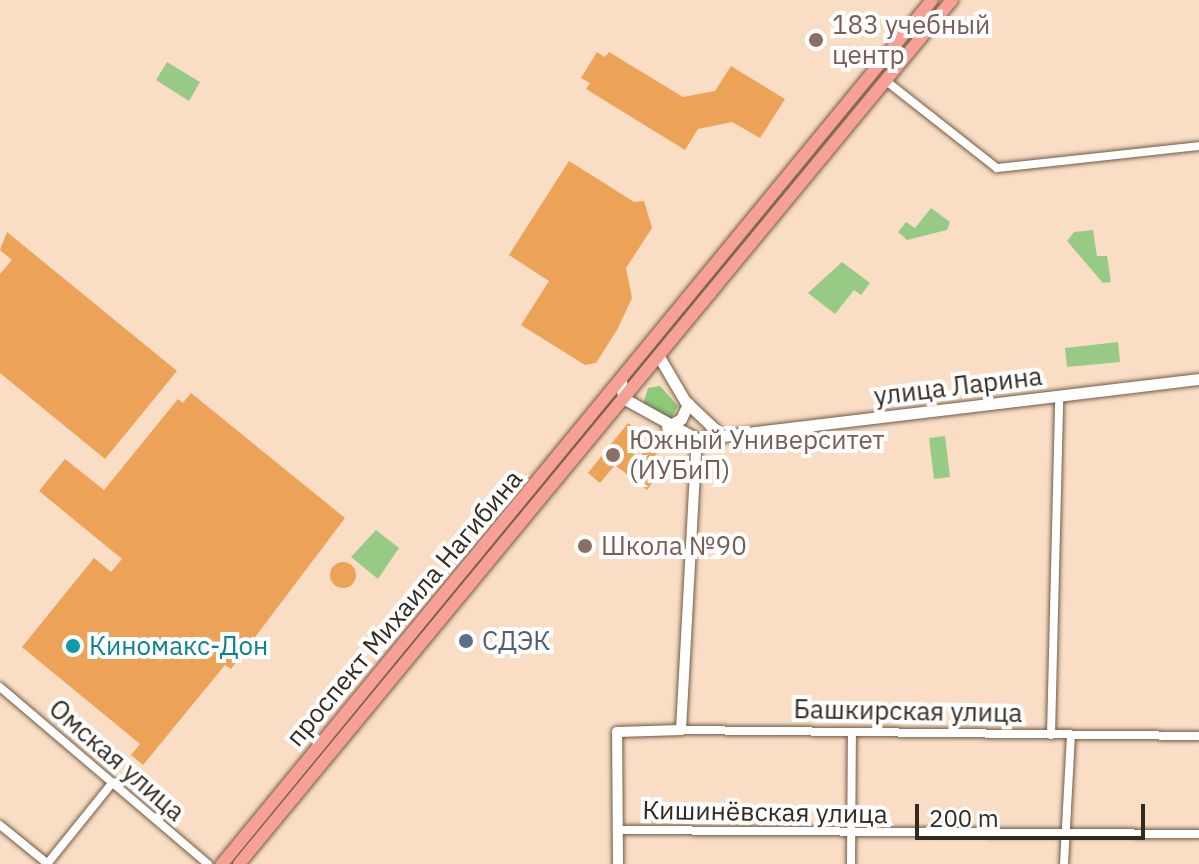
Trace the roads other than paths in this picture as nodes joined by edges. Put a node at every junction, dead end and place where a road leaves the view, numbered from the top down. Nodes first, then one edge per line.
1 (932, 0) edge
2 (952, 0) edge
3 (885, 80) junction
4 (1199, 146) edge
5 (658, 355) junction
6 (635, 364) junction
7 (649, 366) junction
8 (662, 371) junction
9 (1199, 379) edge
10 (621, 381) junction
11 (1059, 396) junction
12 (623, 398) junction
13 (688, 404) junction
14 (702, 421) junction
15 (667, 427) junction
16 (722, 436) junction
17 (697, 439) junction
18 (0, 687) edge
19 (681, 730) junction
20 (852, 732) junction
21 (1051, 735) junction
22 (1071, 736) junction
23 (1199, 736) edge
24 (113, 782) junction
25 (0, 825) edge
26 (618, 830) junction
27 (1066, 833) junction
28 (852, 834) junction
29 (1199, 834) edge
30 (48, 864) edge
31 (208, 864) edge
32 (222, 864) edge
33 (239, 864) edge
34 (618, 864) edge
35 (851, 864) edge
36 (1064, 864) edge

1 - 6 main road, проспект Михаила Нагибина
2 - 3 main road, проспект Михаила Нагибина
3 - 4 street
3 - 5 main road, проспект Михаила Нагибина
5 - 7 main road, проспект Михаила Нагибина
5 - 8 main road
6 - 7 main road
6 - 10 main road, проспект Михаила Нагибина
7 - 8 main road
7 - 12 main road, проспект Михаила Нагибина
8 - 13 main road
9 - 11 main road, улица Ларина
10 - 12 main road
10 - 32 main road, проспект Михаила Нагибина
11 - 16 main road, улица Ларина
11 - 21 street
12 - 15 main road
12 - 33 main road, проспект Михаила Нагибина
13 - 14 main road
13 - 15 main road
14 - 16 main road
14 - 17 main road
15 - 17 main road
16 - 17 main road, улица Ларина
17 - 19 street
18 - 24 street, Омская улица
19 - 20 street, Башкирская улица
19 - 26 street, Башкирская улица
20 - 21 street, Башкирская улица
20 - 28 street
21 - 22 street, Башкирская улица
22 - 23 street, Башкирская улица
22 - 27 street
24 - 30 street
24 - 31 street, Омская улица
25 - 30 street
26 - 28 street, Кишинёвская улица
26 - 34 street
27 - 28 street, Кишинёвская улица
27 - 29 street, Кишинёвская улица
27 - 36 street
28 - 35 street

